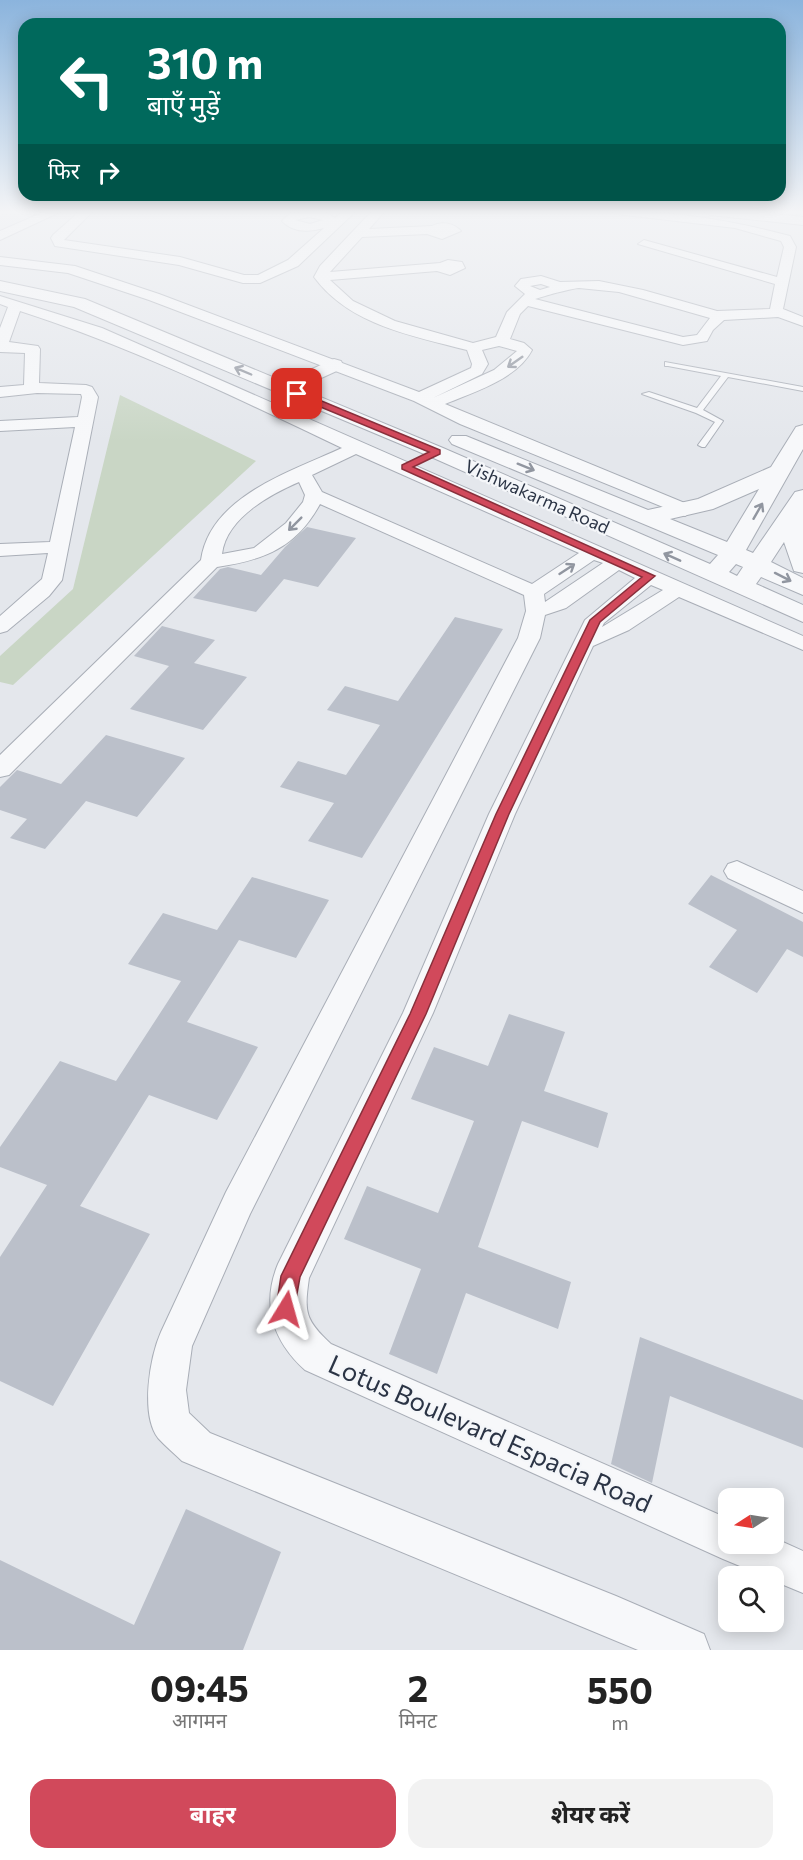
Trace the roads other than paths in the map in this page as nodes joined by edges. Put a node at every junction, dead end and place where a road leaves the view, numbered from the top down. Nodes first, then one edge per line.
1 (75, 288) edge
2 (126, 288) edge
3 (331, 288) edge
4 (553, 288) edge
5 (628, 288) edge
6 (781, 288) edge
7 (9, 296) edge
8 (530, 297) junction
9 (777, 313) junction
10 (721, 315) junction
11 (803, 322) edge
12 (501, 342) junction
13 (0, 347) edge
14 (475, 348) junction
15 (668, 364) dead end
16 (334, 366) junction
17 (726, 375) junction
18 (306, 379) junction
19 (38, 388) junction
20 (803, 389) edge
21 (0, 392) edge
22 (645, 394) dead end
23 (427, 401) junction
24 (699, 411) junction
25 (466, 421) junction
26 (85, 422) junction
27 (0, 426) edge
28 (803, 431) edge
29 (439, 439) junction
30 (702, 444) dead end
31 (356, 448) junction
32 (499, 456) junction
33 (405, 467) junction
34 (312, 470) junction
35 (781, 471) junction
36 (314, 495) junction
37 (802, 499) edge
38 (685, 510) junction
39 (646, 517) junction
40 (60, 547) junction
41 (0, 550) edge
42 (594, 551) junction
43 (733, 554) junction
44 (801, 559) edge
45 (211, 562) junction
46 (618, 562) junction
47 (758, 564) junction
48 (713, 575) junction
49 (650, 576) junction
50 (742, 587) junction
51 (803, 588) edge
52 (678, 589) junction
53 (535, 601) junction
54 (803, 614) edge
55 (0, 627) edge
56 (585, 642) junction
57 (803, 644) edge
58 (0, 769) edge
59 (737, 871) dead end
60 (803, 903) edge
61 (718, 1535) edge
62 (761, 1554) edge
63 (803, 1572) edge
64 (688, 1650) edge

1 - 18 street, Vishwakarma Road
2 - 16 street
3 - 14 street
4 - 8 street
5 - 10 street
6 - 9 street
7 - 13 street
29 -> 7 street, Vishwakarma Road
7 - 31 street
8 - 10 street
8 - 12 street
9 - 10 street
9 - 11 street
12 - 14 street
12 -> 23 street
13 - 19 street
14 - 23 street
15 - 17 lane
16 - 18 street
16 - 23 street
17 - 20 lane
17 - 24 lane
18 - 29 street, Vishwakarma Road
19 - 21 street
19 - 26 street
22 - 24 lane
23 - 25 street
24 - 30 lane
25 - 32 street
25 - 38 street
26 - 27 street
26 - 40 street
28 - 35 street
29 - 32 street, Vishwakarma Road
29 - 33 street
48 -> 29 street, Vishwakarma Road
31 - 33 street
31 - 34 street
32 -> 39 street, Vishwakarma Road
33 - 42 street
34 - 36 street
34 - 45 street
35 - 38 street
43 -> 35 street
36 -> 45 street
36 - 53 street
37 - 44 street
37 - 47 street
38 - 39 street
39 - 43 street, Vishwakarma Road
40 - 41 street
40 - 55 street
42 - 46 street
53 -> 42 street
43 - 47 street, Vishwakarma Road
43 - 48 street
45 - 58 street
46 - 49 street
46 - 53 street
47 - 50 street
47 -> 51 street, Vishwakarma Road
48 - 50 street, Vishwakarma Road
49 - 52 street
49 - 56 street, Lotus Boulevard Espacia Road
50 - 54 street, Vishwakarma Road
52 - 56 street
52 - 57 street
53 - 64 street
56 - 61 street, Lotus Boulevard Espacia Road
59 - 60 street
62 - 63 street

